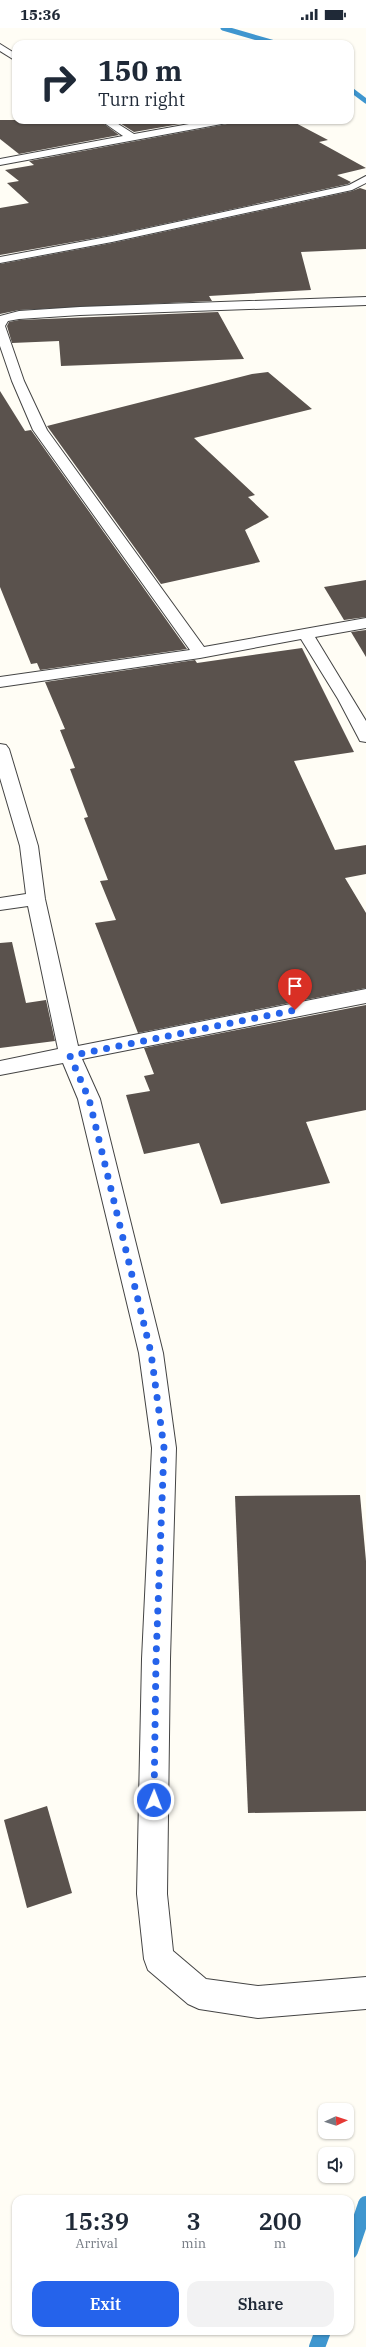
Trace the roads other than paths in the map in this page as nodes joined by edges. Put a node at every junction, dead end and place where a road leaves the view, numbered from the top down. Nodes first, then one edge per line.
1 (0, 47) edge
2 (12, 55) edge
3 (110, 124) edge
4 (206, 124) edge
5 (133, 138) junction
6 (0, 162) edge
7 (366, 180) edge
8 (0, 260) edge
9 (366, 301) edge
10 (0, 326) edge
11 (366, 623) edge
12 (304, 633) junction
13 (200, 653) junction
14 (0, 682) edge
15 (366, 737) edge
16 (0, 749) edge
17 (36, 899) junction
18 (0, 904) edge
19 (366, 996) edge
20 (70, 1056) junction
21 (0, 1068) edge
22 (366, 1993) edge

1 - 2 street
3 - 5 street
4 - 5 street
5 - 6 street
7 - 8 street
9 - 10 street
10 - 13 street
11 - 12 street
12 - 13 street
12 - 15 street
13 - 14 street
16 - 17 street
17 - 18 street
17 - 20 street
19 - 20 street
20 - 21 street
20 - 22 street

